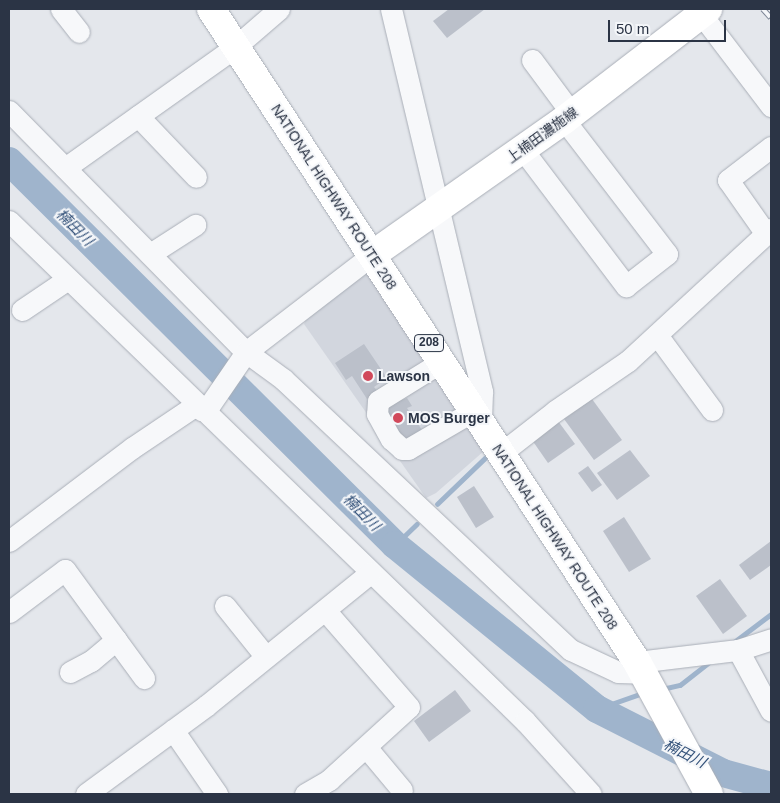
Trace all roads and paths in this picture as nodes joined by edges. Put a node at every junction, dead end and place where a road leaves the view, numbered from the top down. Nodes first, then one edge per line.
1 (61, 9) edge
2 (211, 9) edge
3 (279, 9) edge
4 (391, 9) edge
5 (704, 12) edge
6 (79, 32) dead end
7 (235, 48) junction
8 (532, 60) dead end
9 (771, 106) edge
10 (9, 111) edge
11 (138, 116) junction
12 (568, 117) junction
13 (771, 147) edge
14 (523, 150) junction
15 (65, 168) junction
16 (196, 177) dead end
17 (439, 208) junction
18 (9, 221) edge
19 (195, 225) dead end
20 (765, 230) edge
21 (150, 254) junction
22 (372, 255) junction
23 (68, 279) junction
24 (22, 310) dead end
25 (657, 335) junction
26 (245, 354) junction
27 (441, 362) junction
28 (202, 407) junction
29 (712, 410) dead end
30 (477, 418) junction
31 (500, 454) junction
32 (9, 541) edge
33 (370, 573) junction
34 (225, 606) dead end
35 (325, 610) junction
36 (9, 612) edge
37 (116, 640) junction
38 (771, 640) edge
39 (738, 650) junction
40 (266, 657) junction
41 (636, 671) junction
42 (70, 672) dead end
43 (144, 678) dead end
44 (771, 711) edge
45 (173, 730) junction
46 (366, 746) junction
47 (402, 790) dead end
48 (86, 794) edge
49 (217, 794) edge
50 (305, 794) edge
51 (591, 794) edge
52 (709, 794) edge

1 - 6 street
2 - 7 main road, NATIONAL HIGHWAY ROUTE 208 / 208
3 - 7 street
4 - 17 street
5 - 9 street
5 - 12 main road, 上楠田濃施線
7 - 11 street
7 - 22 main road, NATIONAL HIGHWAY ROUTE 208 / 208
8 - 12 street
10 - 15 street
11 - 15 street
11 - 16 street
12 - 14 main road, 上楠田濃施線
12 - 14 street
13 - 20 street
14 - 17 main road, 上楠田濃施線
15 - 21 street
17 - 22 main road, 上楠田濃施線
17 - 30 street
18 - 23 street
19 - 21 street
20 - 25 street
21 - 26 street
22 - 26 street
22 - 27 main road, NATIONAL HIGHWAY ROUTE 208 / 208
23 - 24 street
23 - 28 street
25 - 29 street
25 - 31 street
26 - 28 street
26 - 41 street
27 - 30 main road, NATIONAL HIGHWAY ROUTE 208 / 208
27 - 30 street
28 - 32 street
28 - 33 street
30 - 31 main road, NATIONAL HIGHWAY ROUTE 208 / 208
31 - 41 main road, NATIONAL HIGHWAY ROUTE 208 / 208
33 - 35 street
33 - 51 street
34 - 40 street
35 - 40 street
35 - 46 street
36 - 37 street
37 - 42 street
37 - 43 street
38 - 39 street
39 - 41 street
39 - 44 street
40 - 45 street
41 - 52 main road, NATIONAL HIGHWAY ROUTE 208 / 208
45 - 48 street
45 - 49 street
46 - 47 street
46 - 50 street

